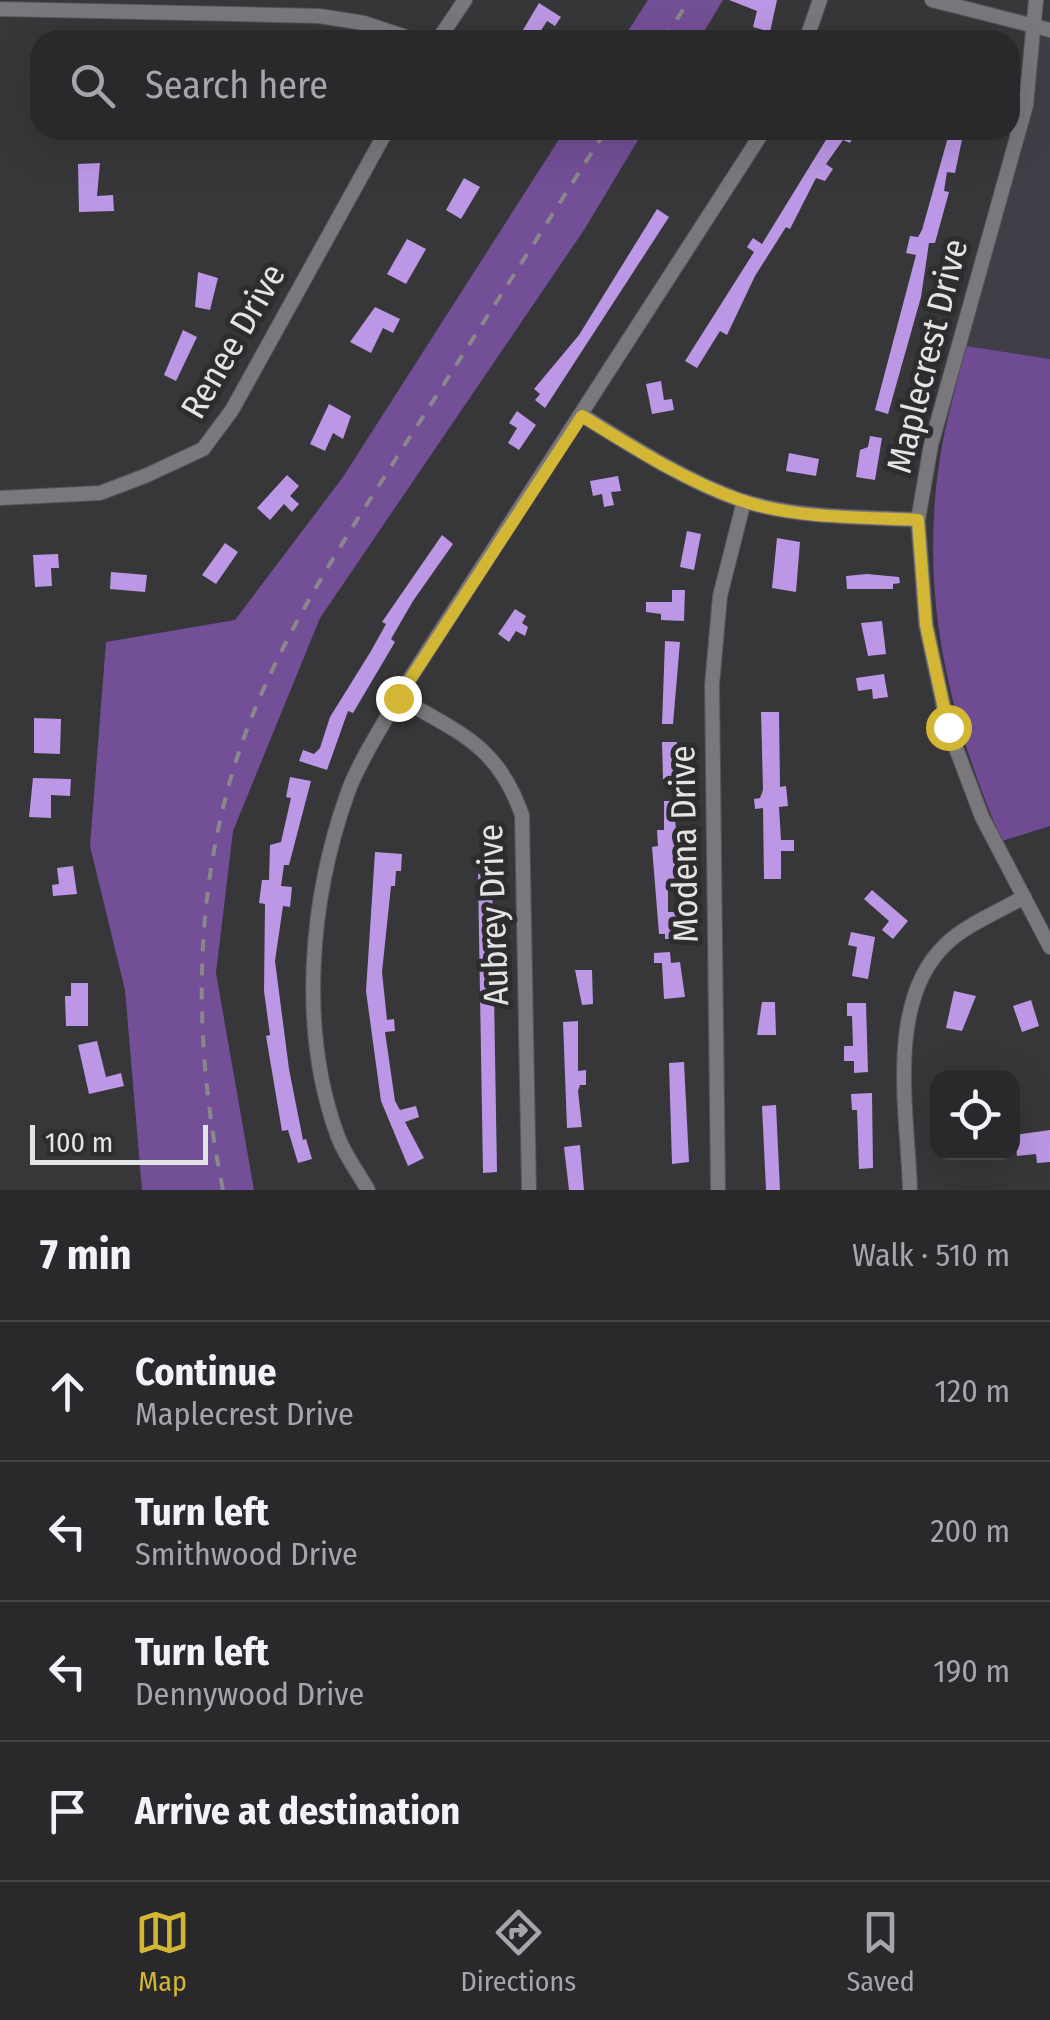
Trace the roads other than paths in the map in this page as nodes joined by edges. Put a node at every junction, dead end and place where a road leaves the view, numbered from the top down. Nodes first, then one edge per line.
1 (0, 0) edge
2 (465, 0) edge
3 (820, 0) edge
4 (932, 0) edge
5 (1036, 0) edge
6 (0, 9) edge
7 (0, 21) edge
8 (1043, 28) edge
9 (385, 30) edge
10 (445, 30) edge
11 (810, 30) edge
12 (1020, 127) edge
13 (381, 140) edge
14 (758, 140) edge
15 (1016, 140) edge
16 (582, 416) junction
17 (0, 498) edge
18 (744, 501) junction
19 (918, 520) junction
20 (398, 698) junction
21 (1024, 897) junction
22 (1050, 947) edge
23 (368, 1190) edge
24 (529, 1190) edge
25 (718, 1190) edge
26 (910, 1190) edge

1 - 6 street
2 - 10 street
3 - 11 street
4 - 8 street
5 - 8 street, Maplecrest Drive
6 - 7 street
6 - 9 street
8 - 12 street, Maplecrest Drive
13 - 17 street, Renee Drive
14 - 16 street
15 - 19 street, Maplecrest Drive
16 - 18 street
16 - 20 street
18 - 19 street
18 - 25 street, Modena Drive
19 - 21 street, Maplecrest Drive
20 - 23 street
20 - 24 street, Aubrey Drive
21 - 22 street, Maplecrest Drive
21 - 26 street

